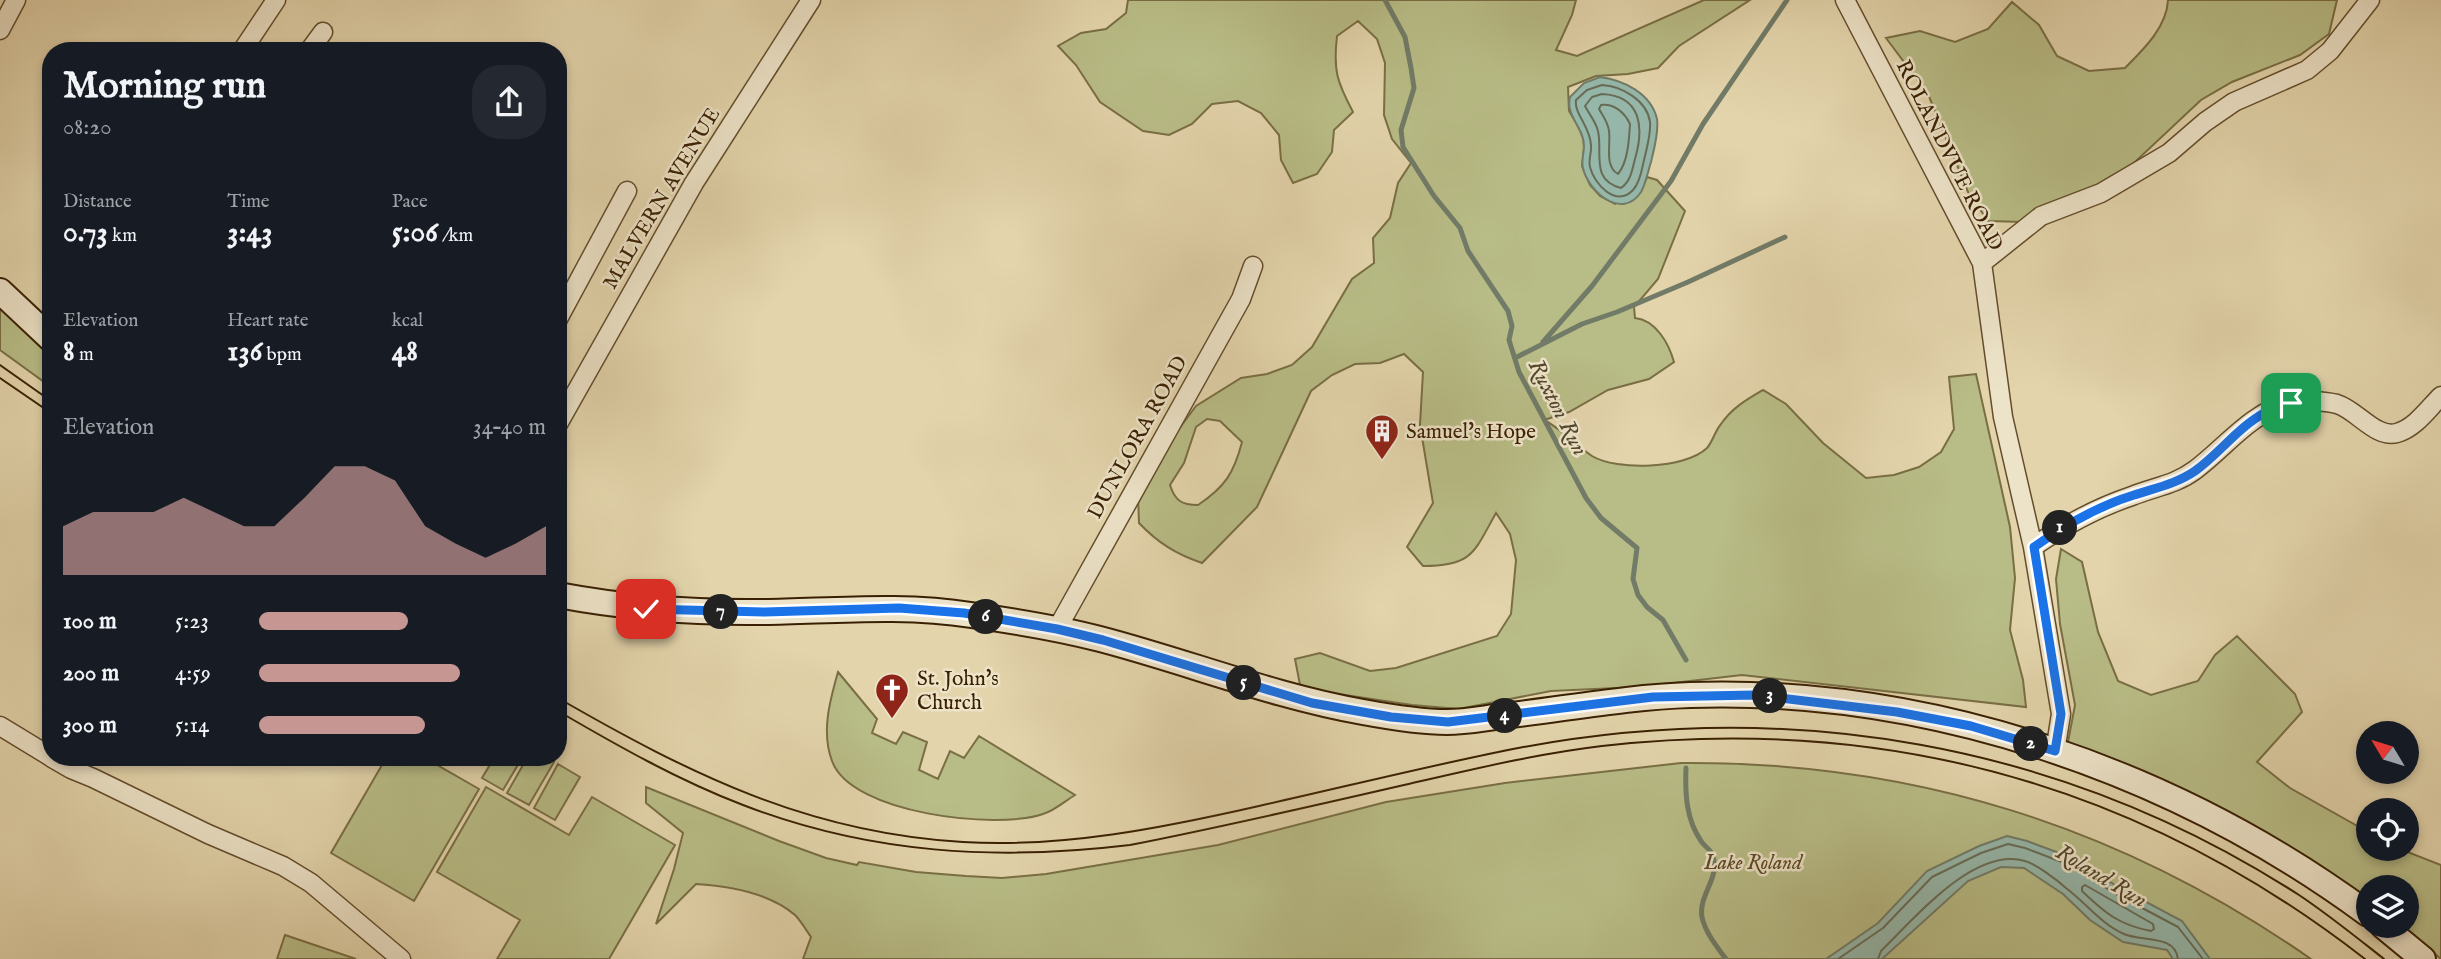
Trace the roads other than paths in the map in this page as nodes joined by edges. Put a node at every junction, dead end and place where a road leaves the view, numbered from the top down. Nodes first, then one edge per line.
1 (16, 0) edge
2 (276, 0) edge
3 (811, 0) edge
4 (1845, 0) edge
5 (2370, 0) edge
6 (2, 23) edge
7 (323, 32) dead end
8 (248, 42) edge
9 (316, 42) edge
10 (628, 191) dead end
11 (1982, 263) junction
12 (1253, 266) dead end
13 (0, 291) edge
14 (567, 303) edge
15 (42, 331) edge
16 (2441, 396) edge
17 (567, 408) edge
18 (2034, 547) junction
19 (567, 596) edge
20 (1057, 629) junction
21 (0, 726) edge
22 (2055, 751) junction
23 (42, 752) edge
24 (66, 766) edge
25 (2356, 906) edge
26 (2398, 938) edge
27 (401, 959) edge
28 (2423, 959) edge

1 - 6 street
2 - 8 street
3 - 17 street, MALVERN AVENUE
4 - 11 street, ROLANDVUE ROAD
5 - 11 street
7 - 9 street
10 - 14 street
11 - 18 street, ROLANDVUE ROAD
12 - 20 street, DUNLORA ROAD
13 - 15 main road
16 - 18 street
18 - 22 street, ROLANDVUE ROAD
19 - 20 main road
20 - 22 main road
21 - 23 street
22 - 25 main road
24 - 27 street
26 - 28 main road

